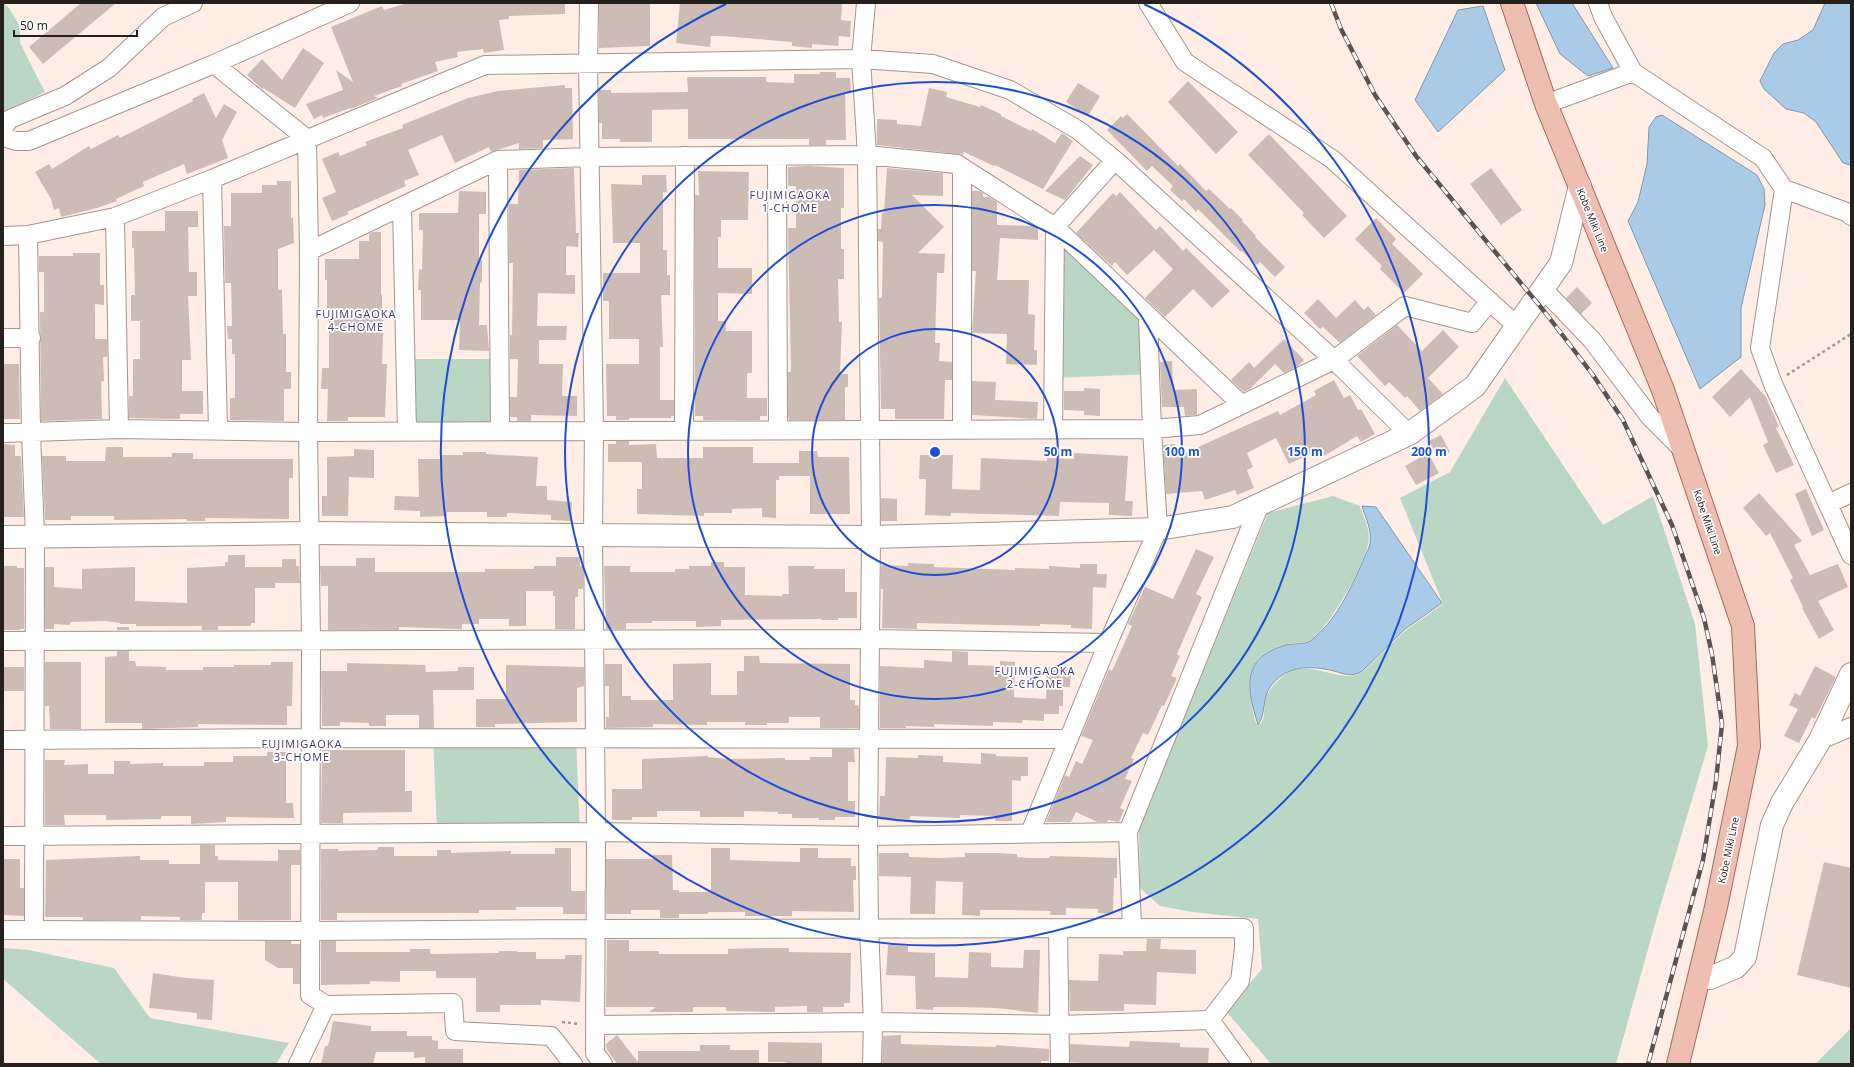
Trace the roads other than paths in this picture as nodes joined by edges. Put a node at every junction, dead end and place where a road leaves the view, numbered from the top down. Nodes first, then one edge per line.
1 (193, 3) edge
2 (350, 3) edge
3 (589, 3) edge
4 (866, 3) edge
5 (1148, 3) edge
6 (1512, 3) edge
7 (1598, 3) edge
8 (861, 60) junction
9 (214, 64) junction
10 (588, 64) junction
11 (1633, 72) junction
12 (1546, 104) junction
13 (3, 128) edge
14 (3, 137) edge
15 (307, 139) junction
16 (866, 155) junction
17 (685, 156) junction
18 (777, 156) junction
19 (590, 157) junction
20 (498, 160) junction
21 (1115, 160) junction
22 (962, 167) junction
23 (212, 179) junction
24 (1580, 186) junction
25 (1784, 189) junction
26 (402, 206) junction
27 (1851, 216) edge
28 (115, 217) junction
29 (1056, 227) junction
30 (28, 235) junction
31 (3, 236) edge
32 (310, 251) junction
33 (1543, 289) junction
34 (1490, 301) junction
35 (1148, 317) junction
36 (1517, 326) junction
37 (3, 338) edge
38 (31, 338) junction
39 (1334, 360) junction
40 (1241, 404) junction
41 (119, 429) junction
42 (1053, 429) junction
43 (1152, 429) junction
44 (218, 430) junction
45 (594, 430) junction
46 (684, 430) junction
47 (778, 430) junction
48 (870, 430) junction
49 (962, 430) junction
50 (407, 431) junction
51 (500, 431) junction
52 (308, 432) junction
53 (31, 433) junction
54 (3, 434) edge
55 (1409, 434) junction
56 (1684, 452) junction
57 (1851, 493) edge
58 (1260, 504) junction
59 (1828, 504) junction
60 (1158, 530) junction
61 (310, 532) junction
62 (592, 534) junction
63 (35, 536) junction
64 (3, 537) edge
65 (871, 537) junction
66 (1851, 555) edge
67 (311, 640) junction
68 (594, 640) junction
69 (870, 640) junction
70 (34, 641) junction
71 (3, 642) edge
72 (1108, 643) junction
73 (1851, 674) edge
74 (1851, 727) edge
75 (311, 738) junction
76 (595, 738) junction
77 (34, 739) junction
78 (1068, 739) junction
79 (3, 740) edge
80 (869, 740) junction
81 (1820, 740) junction
82 (596, 832) junction
83 (1128, 832) junction
84 (1030, 833) junction
85 (311, 834) junction
86 (3, 836) edge
87 (868, 836) junction
88 (34, 837) junction
89 (1132, 927) junction
90 (869, 928) junction
91 (1058, 928) junction
92 (595, 929) junction
93 (3, 930) edge
94 (34, 930) junction
95 (310, 931) junction
96 (1704, 979) junction
97 (326, 1005) junction
98 (1210, 1020) junction
99 (873, 1022) junction
100 (596, 1025) junction
101 (1060, 1025) junction
102 (298, 1064) edge
103 (572, 1064) edge
104 (603, 1064) edge
105 (872, 1064) edge
106 (1060, 1064) edge
107 (1242, 1064) edge
108 (1678, 1064) edge

1 - 13 street
2 - 9 street
3 - 10 street
4 - 8 street
5 - 34 street
6 - 12 main road, Kobe Miki Line
7 - 11 street
8 - 10 street
8 - 16 street
8 - 21 street
9 - 14 street
9 - 15 street
10 - 15 street
10 - 19 street
11 - 12 street
11 - 25 street
12 - 24 main road, Kobe Miki Line
15 - 23 street
15 - 32 street
16 - 18 street
16 - 22 street
16 - 48 street
17 - 18 street
17 - 19 street
17 - 46 street
18 - 47 street
19 - 20 street
19 - 45 street
20 - 26 street
20 - 51 street
21 - 29 street
21 - 39 street
22 - 29 street
22 - 49 street
23 - 28 street
23 - 44 street
24 - 33 street
24 - 56 main road, Kobe Miki Line
25 - 27 street
25 - 59 street
26 - 32 street
26 - 50 street
28 - 30 street
28 - 41 street
29 - 35 street
29 - 42 street
30 - 31 street
30 - 38 street
32 - 52 street
33 - 36 street
33 - 56 street
34 - 36 street
34 - 39 street
35 - 40 street
35 - 43 street
36 - 55 street
37 - 38 street
38 - 53 street
39 - 40 street
39 - 55 street
40 - 43 street
41 - 44 street
41 - 53 street
42 - 43 street
42 - 49 street
43 - 60 street
44 - 52 street
45 - 46 street
45 - 51 street
45 - 62 street
46 - 47 street
47 - 48 street
48 - 49 street
48 - 65 street
50 - 51 street
50 - 52 street
52 - 61 street
53 - 54 street
53 - 63 street
55 - 58 street
56 - 96 main road, Kobe Miki Line
57 - 59 street
58 - 60 street
58 - 83 street
59 - 66 street
60 - 65 street
60 - 72 street
61 - 62 street
61 - 63 street
61 - 67 street
62 - 65 street
62 - 68 street
63 - 64 street
63 - 70 street
65 - 69 street
67 - 68 street
67 - 70 street
67 - 75 street
68 - 69 street
68 - 76 street
69 - 72 street
69 - 80 street
70 - 71 street
70 - 77 street
72 - 78 street
73 - 81 street
74 - 81 street
75 - 76 street
75 - 77 street
75 - 85 street
76 - 80 street
76 - 82 street
77 - 79 street
77 - 88 street
78 - 80 street
78 - 84 street
80 - 87 street
81 - 96 street
82 - 85 street
82 - 87 street
82 - 92 street
83 - 84 street
83 - 89 street
84 - 87 street
85 - 88 street
85 - 95 street
86 - 88 street
87 - 90 street
88 - 94 street
89 - 91 street
89 - 98 street
90 - 91 street
90 - 92 street
90 - 99 street
91 - 101 street
92 - 95 street
92 - 100 street
93 - 94 street
94 - 95 street
95 - 97 street
96 - 108 main road, Kobe Miki Line
97 - 102 street
97 - 103 street
98 - 101 street
98 - 107 street
99 - 100 street
99 - 101 street
99 - 105 street
100 - 104 street
101 - 106 street

